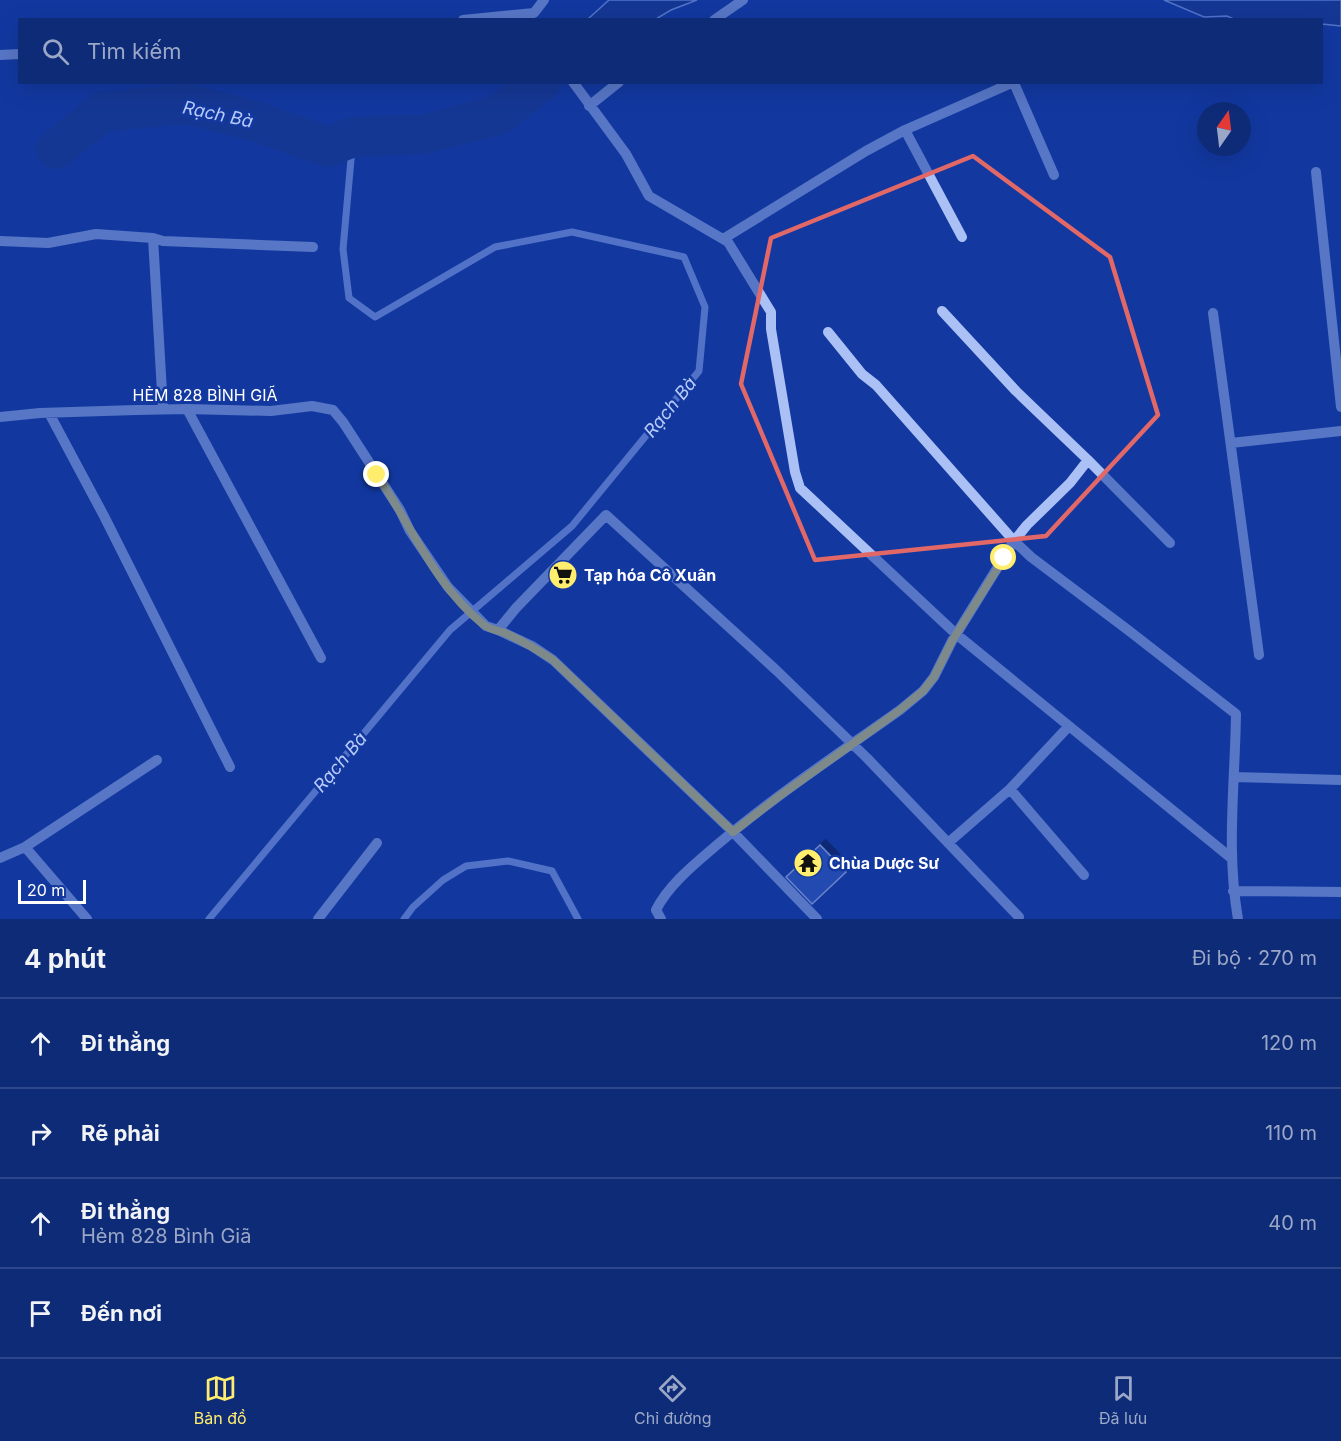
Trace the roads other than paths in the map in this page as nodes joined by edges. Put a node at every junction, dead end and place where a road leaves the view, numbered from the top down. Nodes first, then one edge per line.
1 (544, 0) edge
2 (743, 0) edge
3 (525, 17) edge
4 (504, 18) edge
5 (717, 18) edge
6 (18, 54) edge
7 (0, 56) edge
8 (616, 84) edge
9 (1012, 84) edge
10 (1014, 84) edge
11 (576, 86) edge
12 (589, 106) junction
13 (905, 130) junction
14 (1316, 172) dead end
15 (1054, 175) dead end
16 (962, 237) dead end
17 (153, 238) junction
18 (723, 239) junction
19 (0, 241) edge
20 (313, 247) dead end
21 (942, 311) dead end
22 (1213, 313) dead end
23 (828, 332) dead end
24 (1341, 407) edge
25 (163, 409) junction
26 (187, 409) junction
27 (49, 413) junction
28 (0, 417) edge
29 (1341, 431) edge
30 (1231, 443) junction
31 (1088, 460) junction
32 (1014, 541) junction
33 (1170, 543) dead end
34 (498, 630) junction
35 (956, 634) junction
36 (1259, 655) dead end
37 (321, 658) dead end
38 (1069, 726) junction
39 (852, 744) junction
40 (157, 760) dead end
41 (230, 767) dead end
42 (1234, 777) junction
43 (1341, 780) edge
44 (1010, 789) junction
45 (733, 832) junction
46 (377, 843) dead end
47 (948, 843) junction
48 (25, 847) junction
49 (1230, 857) junction
50 (0, 858) edge
51 (1084, 875) dead end
52 (1233, 891) junction
53 (1341, 892) edge
54 (1020, 917) dead end
55 (87, 919) edge
56 (318, 919) edge
57 (661, 919) edge
58 (817, 919) edge
59 (1238, 919) edge

1 - 3 street
2 - 5 street
3 - 4 street
6 - 7 street
8 - 12 street
9 - 13 street
10 - 15 street
11 - 12 street
12 - 18 street
13 - 16 street
13 - 18 street
14 - 24 street
17 - 19 street
17 - 20 street
17 - 25 street
18 - 35 street
21 - 31 street
22 - 30 street
23 - 32 street
25 - 26 street, HẺM 828 BÌNH GIÃ
25 - 27 street, HẺM 828 BÌNH GIÃ
26 - 34 street, HẺM 828 BÌNH GIÃ
26 - 37 street
27 - 28 street, HẺM 828 BÌNH GIÃ
27 - 41 street
29 - 30 street
30 - 36 street
31 - 32 street
31 - 33 street
32 - 35 street
32 - 42 street
34 - 39 street
34 - 45 street
35 - 38 street
35 - 39 street
38 - 44 street
38 - 49 street
39 - 45 street
39 - 47 street
40 - 48 street
42 - 43 street
42 - 49 street
44 - 47 street
44 - 51 street
45 - 57 street
45 - 58 street
46 - 56 street
47 - 54 street
48 - 50 street
48 - 55 street
49 - 52 street
52 - 53 street
52 - 59 street

